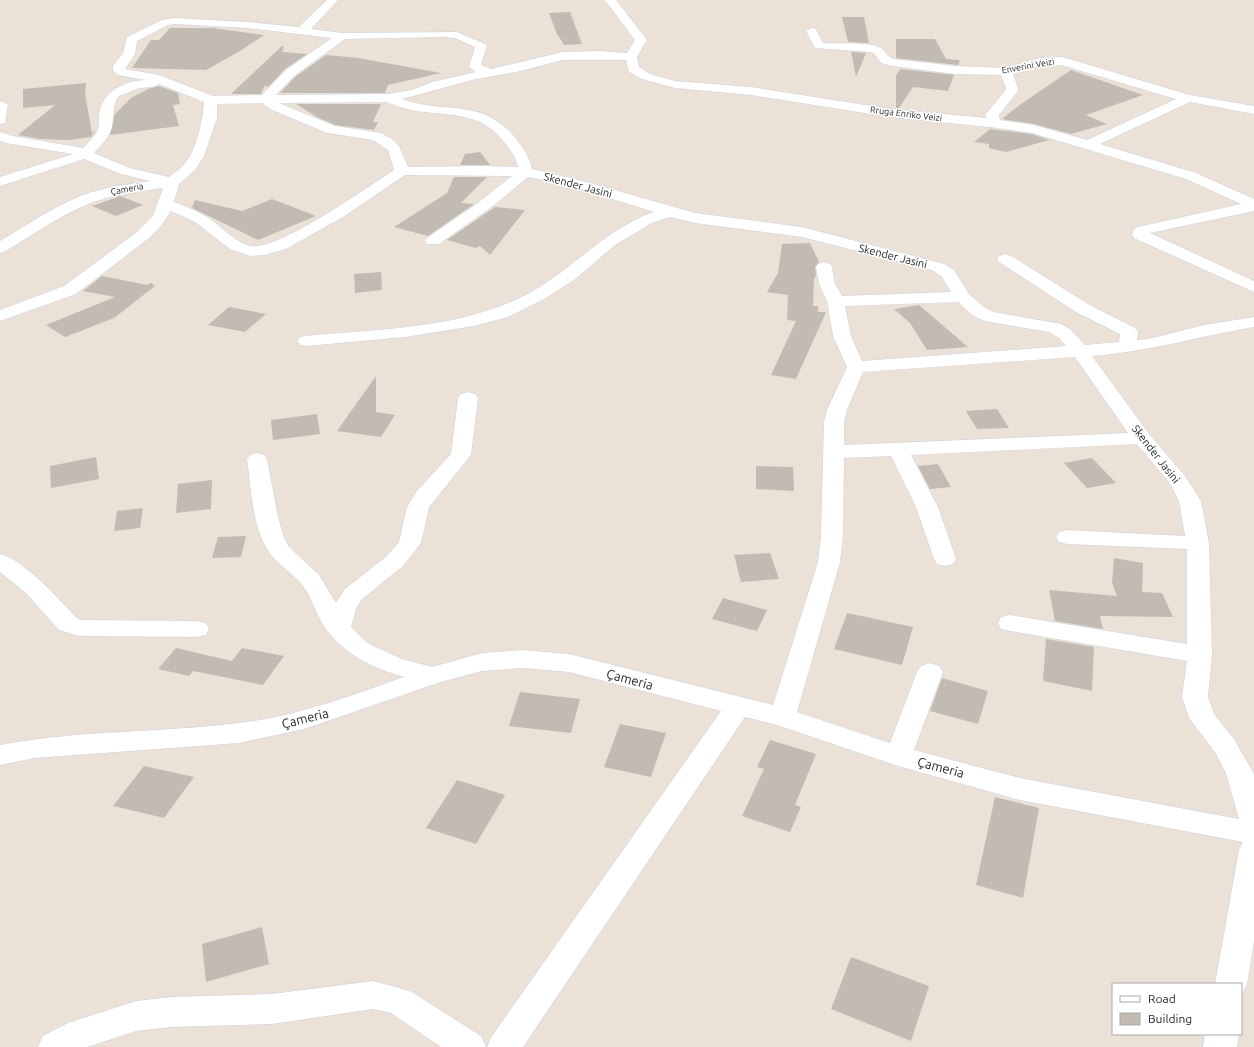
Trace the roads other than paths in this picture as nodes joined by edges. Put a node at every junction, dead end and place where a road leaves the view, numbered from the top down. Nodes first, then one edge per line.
1 (333, 0) edge
2 (610, 0) edge
3 (302, 31) junction
4 (812, 31) dead end
5 (342, 36) junction
6 (631, 57) junction
7 (488, 72) junction
8 (1006, 72) junction
9 (170, 83) junction
10 (388, 98) junction
11 (1188, 98) junction
12 (266, 99) junction
13 (211, 100) junction
14 (2, 105) dead end
15 (1254, 110) edge
16 (0, 120) edge
17 (995, 124) junction
18 (0, 136) edge
19 (1086, 146) junction
20 (86, 154) junction
21 (402, 172) junction
22 (525, 172) junction
23 (0, 182) edge
24 (172, 182) junction
25 (167, 204) junction
26 (1254, 205) edge
27 (669, 212) junction
28 (433, 241) dead end
29 (0, 248) edge
30 (1005, 260) dead end
31 (824, 267) dead end
32 (1254, 287) edge
33 (962, 297) junction
34 (836, 301) junction
35 (0, 316) edge
36 (1254, 322) edge
37 (1128, 339) junction
38 (306, 341) dead end
39 (1079, 350) junction
40 (856, 367) junction
41 (468, 398) dead end
42 (1142, 438) junction
43 (898, 449) junction
44 (834, 452) junction
45 (257, 458) dead end
46 (1066, 537) dead end
47 (1198, 543) junction
48 (945, 559) dead end
49 (0, 561) edge
50 (1010, 623) dead end
51 (197, 629) dead end
52 (338, 629) junction
53 (1200, 655) junction
54 (930, 672) dead end
55 (432, 676) junction
56 (738, 707) junction
57 (782, 717) junction
58 (0, 755) edge
59 (898, 756) junction
60 (1254, 823) edge
61 (1254, 833) edge
62 (1254, 850) edge
63 (1231, 983) edge
64 (1222, 1035) edge
65 (55, 1047) edge
66 (469, 1047) edge
67 (504, 1047) edge
68 (1220, 1047) edge

1 - 3 street
2 - 6 street
3 - 5 street
3 - 9 street
4 - 8 street, Enverini Veizi
5 - 7 street
5 - 12 street
6 - 7 street
6 - 17 street, Rruga Enriko Veizi
7 - 10 street
8 - 11 street, Enverini Veizi
8 - 17 street
9 - 13 street
9 - 20 street
10 - 12 street
10 - 22 street
11 - 15 street, Enverini Veizi
11 - 19 street
12 - 13 street
12 - 21 street
13 - 24 street
14 - 16 street
17 - 19 street, Rruga Enriko Veizi
18 - 20 street
19 - 26 street, Rruga Enriko Veizi
20 - 23 street
20 - 24 street
21 - 22 street, Skender Jasini
21 - 25 street
22 - 27 street, Skender Jasini
22 - 28 street
24 - 25 street
24 - 29 street, Çameria
25 - 35 street
26 - 32 street
27 - 33 street, Skender Jasini
27 - 38 street
30 - 37 street
31 - 34 street
33 - 34 street
33 - 39 street, Skender Jasini
34 - 40 street
36 - 37 street
37 - 39 street
39 - 40 street
39 - 42 street, Skender Jasini
40 - 44 street
41 - 52 street
42 - 43 street
42 - 47 street, Skender Jasini
43 - 44 street
43 - 48 street
44 - 57 street
45 - 52 street
46 - 47 street
47 - 53 street, Skender Jasini
49 - 51 street
50 - 53 street
52 - 55 street
53 - 60 street, Skender Jasini
54 - 59 street
55 - 56 street, Çameria
55 - 58 street, Çameria
56 - 57 street, Çameria
56 - 67 street
57 - 59 street, Çameria
59 - 61 street, Çameria
62 - 63 street
64 - 68 street
65 - 66 street

